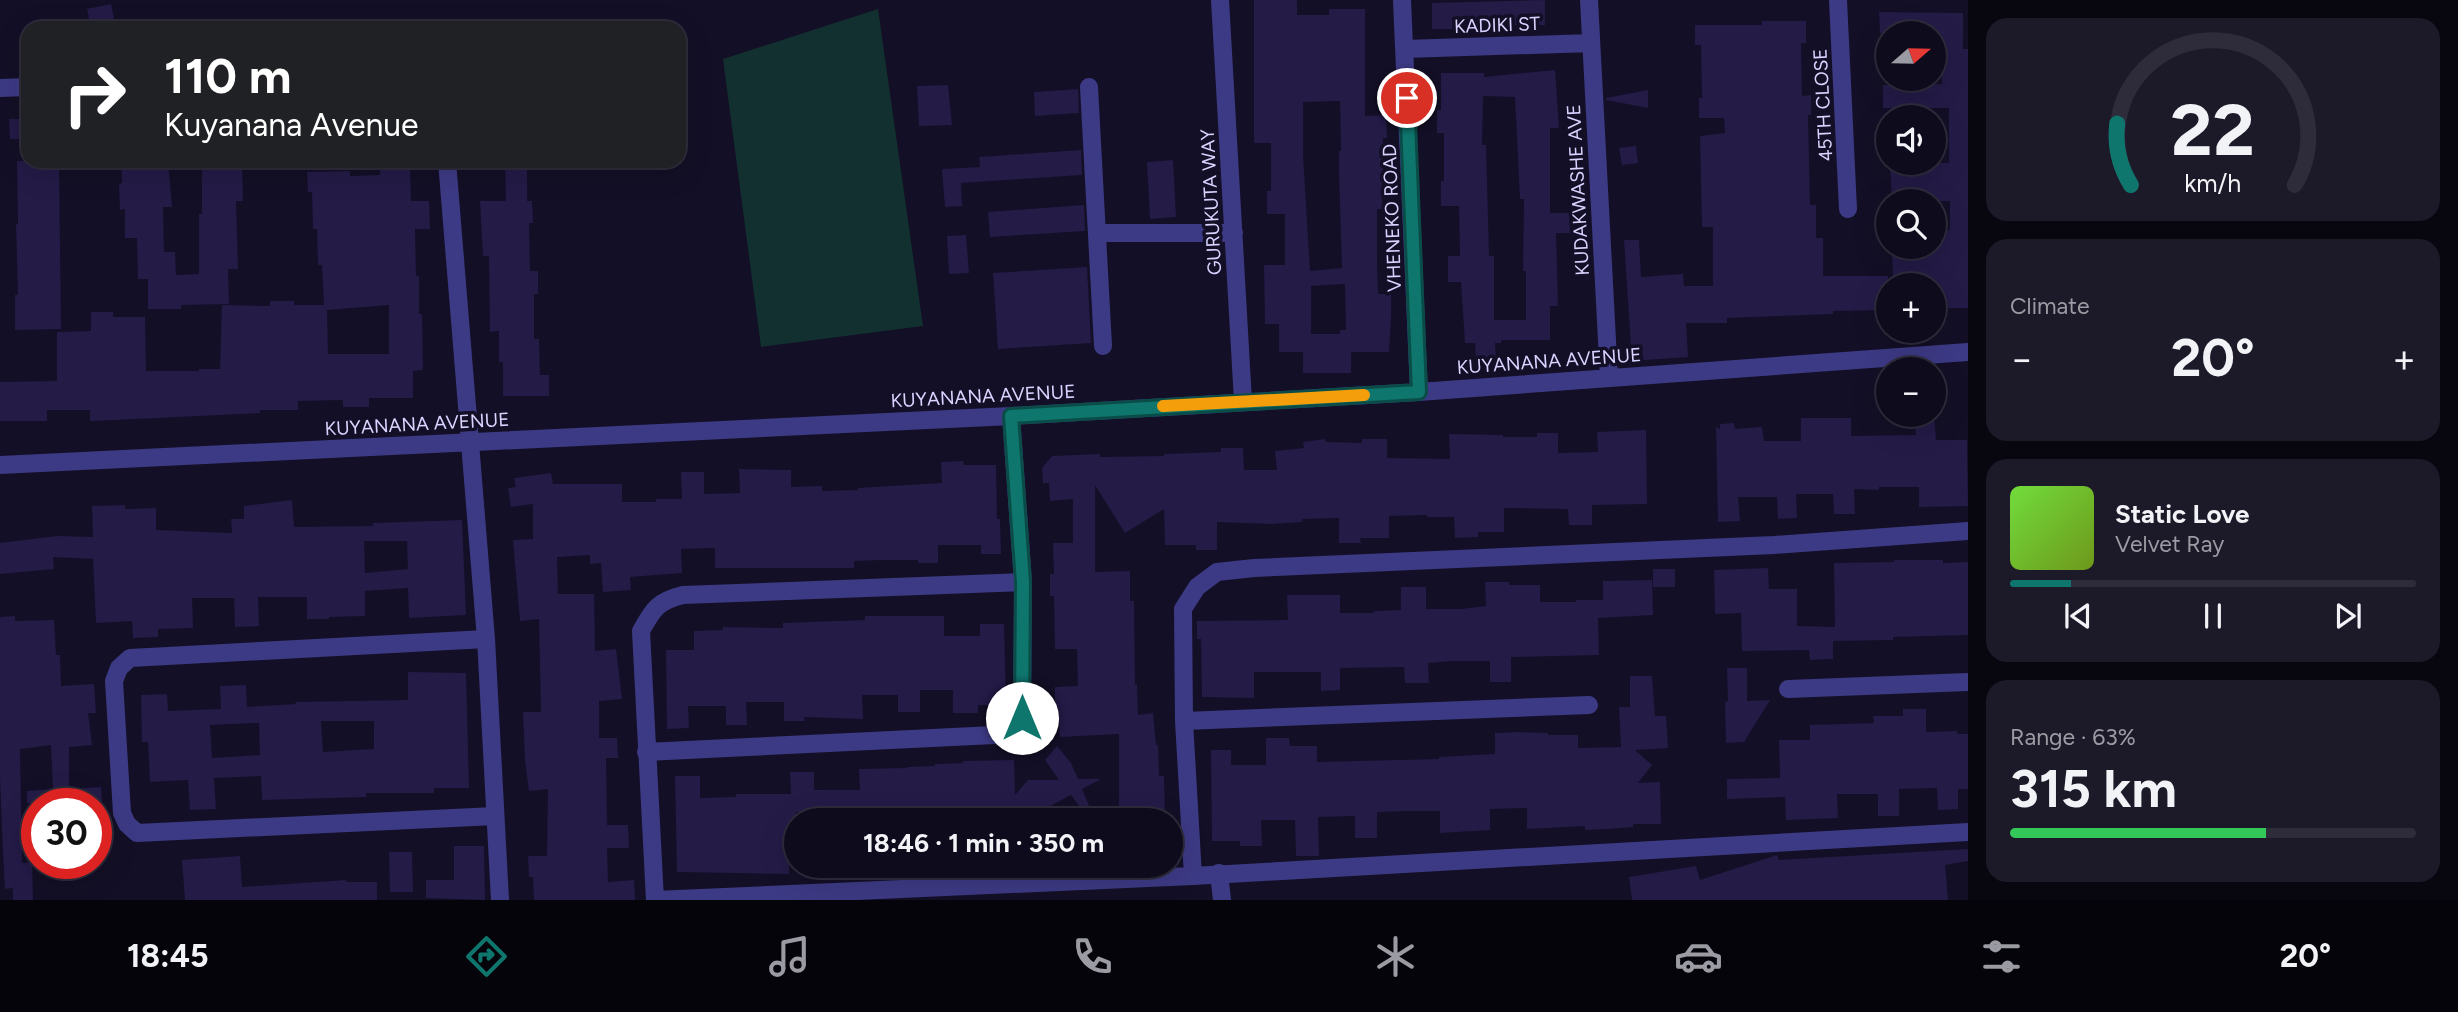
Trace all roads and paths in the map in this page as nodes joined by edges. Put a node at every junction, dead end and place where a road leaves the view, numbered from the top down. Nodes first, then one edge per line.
1 (1220, 0) edge
2 (1402, 0) edge
3 (1589, 0) edge
4 (1838, 0) edge
5 (1591, 43) junction
6 (1405, 49) junction
7 (21, 87) edge
8 (1089, 87) dead end
9 (0, 88) edge
10 (448, 168) edge
11 (1848, 209) dead end
12 (1097, 233) junction
13 (1234, 233) junction
14 (1103, 346) dead end
15 (1968, 352) edge
16 (1609, 378) junction
17 (1419, 392) junction
18 (1243, 401) junction
19 (1011, 416) junction
20 (471, 442) junction
21 (0, 465) edge
22 (1968, 531) edge
23 (1023, 582) junction
24 (486, 639) junction
25 (1968, 682) edge
26 (1788, 689) dead end
27 (1589, 705) dead end
28 (1184, 721) junction
29 (646, 752) junction
30 (495, 816) junction
31 (1968, 832) edge
32 (1219, 873) junction
33 (1193, 876) junction
34 (500, 900) edge
35 (655, 900) edge
36 (1222, 900) edge

1 - 13 street, GURUKUTA WAY
2 - 6 street, VHENEKO ROAD
3 - 5 street, KUDAKWASHE AVE
4 - 11 street, 45TH CLOSE
5 - 6 street, KADIKI ST
5 - 16 street, KUDAKWASHE AVE
6 - 17 street, VHENEKO ROAD
7 - 9 street
8 - 12 street
10 - 20 street
12 - 13 street
12 - 14 street
13 - 18 street, GURUKUTA WAY
15 - 16 street, KUYANANA AVENUE
16 - 17 street, KUYANANA AVENUE
17 - 18 street, KUYANANA AVENUE
18 - 19 street, KUYANANA AVENUE
19 - 20 street, KUYANANA AVENUE
19 - 23 street
20 - 21 street, KUYANANA AVENUE
20 - 24 street
22 - 28 street
23 - 29 street
23 - 29 street
24 - 30 street
24 - 30 street
25 - 26 street
27 - 28 street
28 - 33 street
29 - 35 street
30 - 34 street
31 - 32 street
32 - 33 street
32 - 36 street
33 - 35 street

